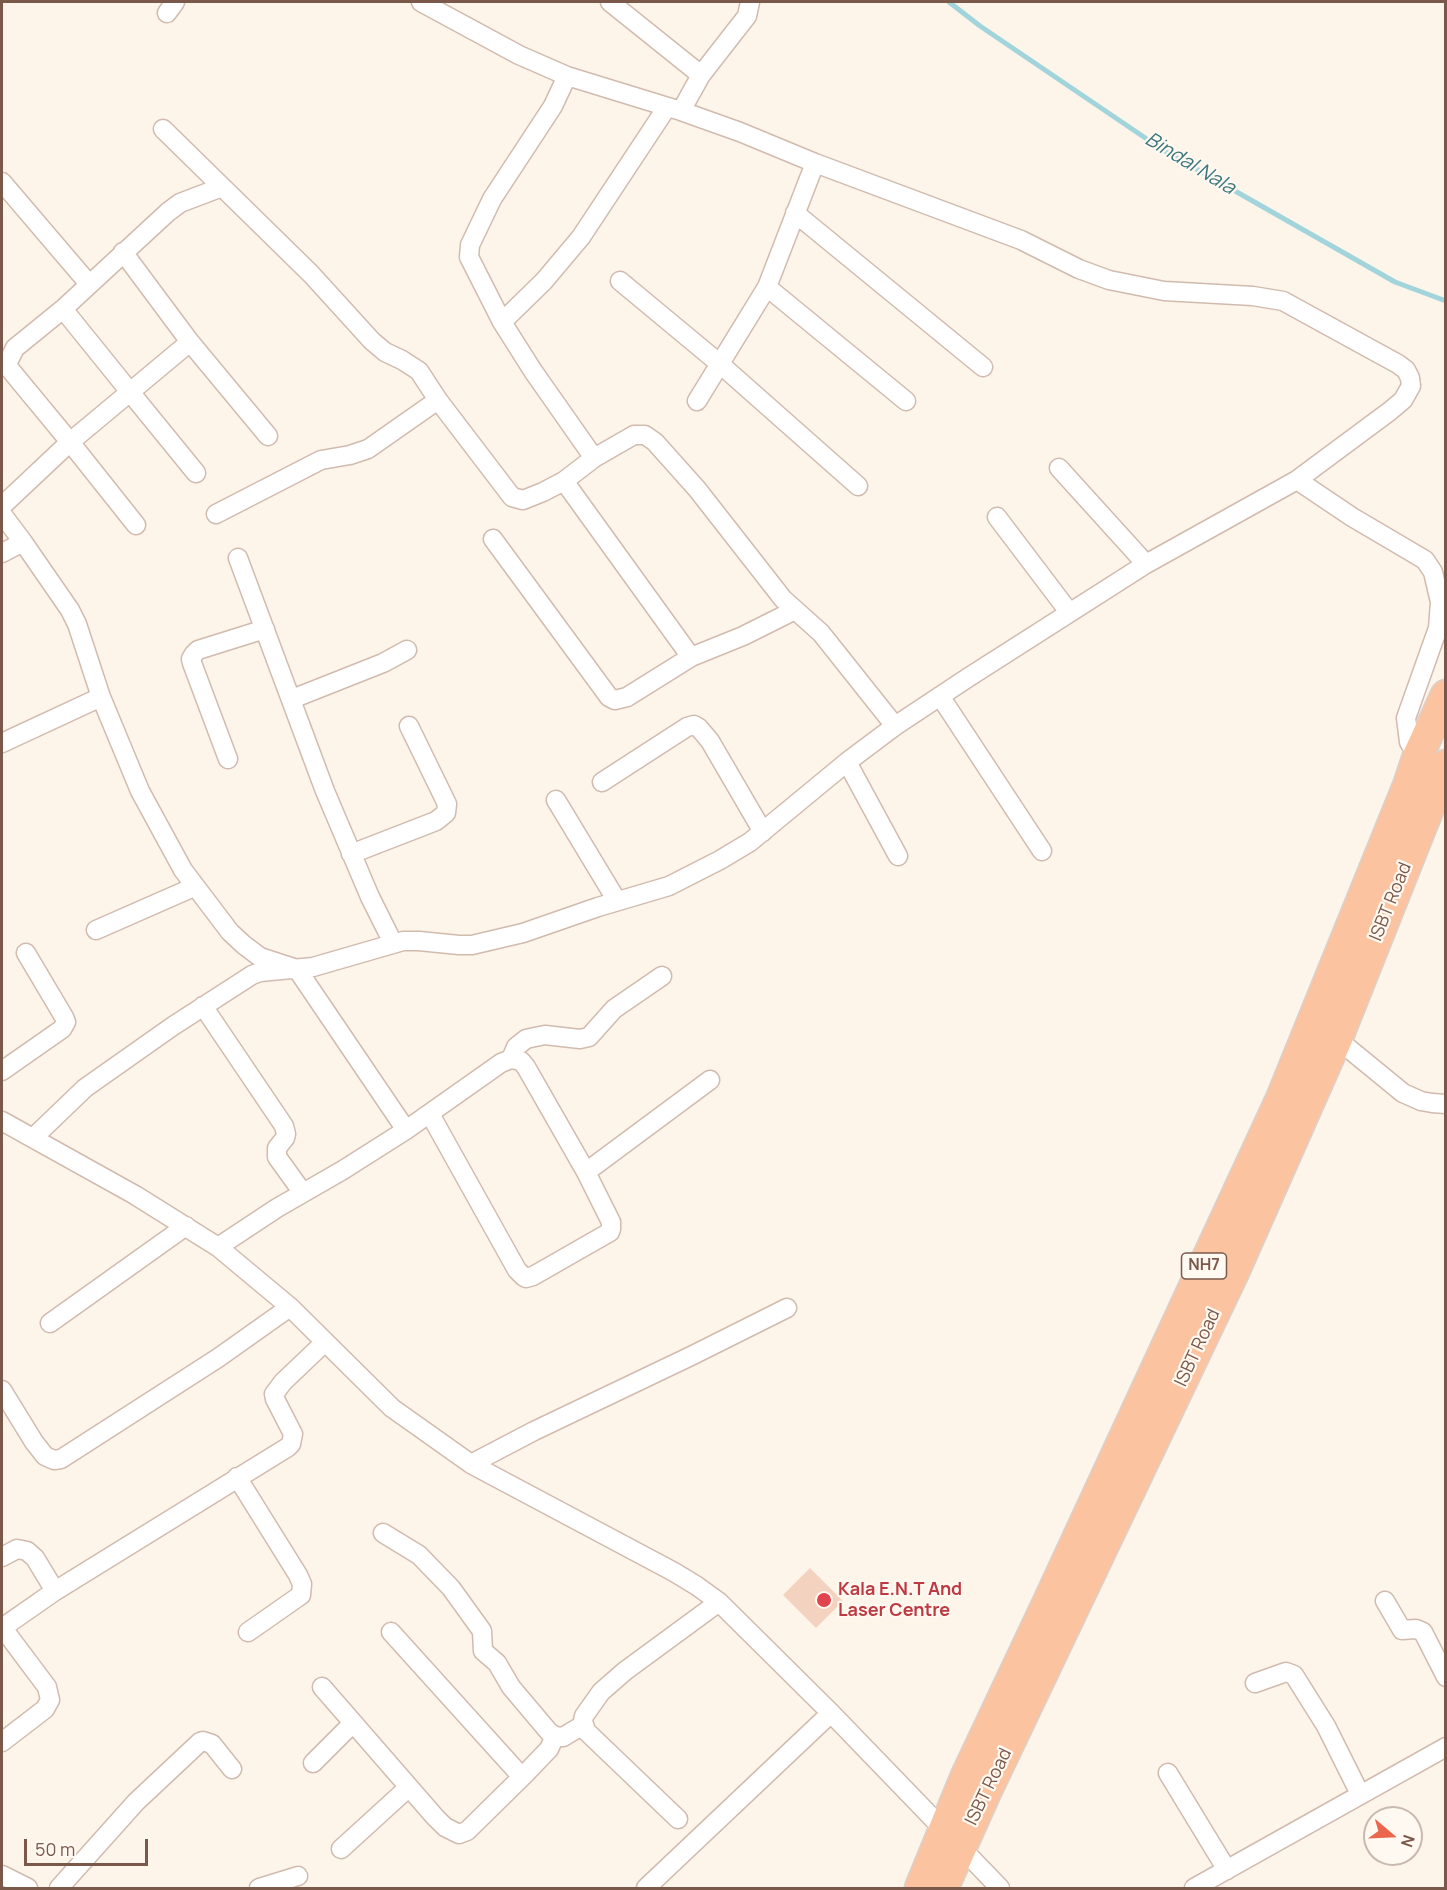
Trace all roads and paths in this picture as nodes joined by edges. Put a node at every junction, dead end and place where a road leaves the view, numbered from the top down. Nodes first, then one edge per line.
1 (421, 2) edge
2 (610, 2) edge
3 (750, 2) edge
4 (446, 7) edge
5 (701, 75) junction
6 (567, 76) junction
7 (674, 109) junction
8 (163, 129) dead end
9 (815, 164) junction
10 (2, 182) edge
11 (222, 187) junction
12 (795, 213) junction
13 (123, 252) junction
14 (620, 281) dead end
15 (89, 285) junction
16 (767, 286) junction
17 (63, 309) junction
18 (502, 322) junction
19 (190, 342) junction
20 (720, 364) junction
21 (983, 367) dead end
22 (130, 392) junction
23 (438, 400) junction
24 (697, 401) dead end
25 (906, 401) dead end
26 (268, 436) dead end
27 (70, 442) junction
28 (594, 458) junction
29 (1059, 468) dead end
30 (196, 473) dead end
31 (1297, 480) junction
32 (564, 481) junction
33 (858, 486) dead end
34 (2, 506) edge
35 (2, 514) edge
36 (216, 514) dead end
37 (997, 517) dead end
38 (136, 525) dead end
39 (493, 539) dead end
40 (23, 542) junction
41 (2, 553) edge
42 (238, 558) dead end
43 (1146, 564) junction
44 (795, 610) junction
45 (1069, 612) junction
46 (266, 629) junction
47 (407, 650) dead end
48 (692, 657) junction
49 (1446, 695) edge
50 (940, 696) junction
51 (101, 697) junction
52 (292, 699) junction
53 (409, 726) dead end
54 (895, 726) junction
55 (2, 743) edge
56 (228, 759) dead end
57 (847, 762) junction
58 (1436, 762) edge
59 (602, 782) dead end
60 (556, 800) dead end
61 (763, 832) junction
62 (1042, 850) dead end
63 (351, 854) junction
64 (898, 856) dead end
65 (194, 887) junction
66 (617, 901) junction
67 (96, 930) dead end
68 (393, 943) junction
69 (26, 953) dead end
70 (297, 969) junction
71 (662, 976) dead end
72 (203, 1006) junction
73 (1337, 1039) junction
74 (511, 1059) junction
75 (5, 1062) edge
76 (710, 1080) dead end
77 (1446, 1104) edge
78 (430, 1114) junction
79 (2, 1121) edge
80 (406, 1130) junction
81 (33, 1138) junction
82 (586, 1172) junction
83 (303, 1193) junction
84 (186, 1226) junction
85 (218, 1247) junction
86 (290, 1307) junction
87 (787, 1308) dead end
88 (50, 1323) dead end
89 (324, 1342) junction
90 (2, 1390) edge
91 (471, 1464) junction
92 (237, 1477) junction
93 (383, 1533) dead end
94 (2, 1557) edge
95 (55, 1591) junction
96 (1385, 1601) dead end
97 (719, 1602) junction
98 (2, 1628) edge
99 (249, 1632) dead end
100 (391, 1632) dead end
101 (1446, 1677) edge
102 (1255, 1683) dead end
103 (322, 1687) dead end
104 (831, 1713) junction
105 (353, 1723) junction
106 (584, 1725) junction
107 (555, 1736) junction
108 (2, 1742) edge
109 (1446, 1747) edge
110 (313, 1763) dead end
111 (232, 1769) dead end
112 (1168, 1773) dead end
113 (522, 1777) junction
114 (409, 1787) junction
115 (1360, 1794) junction
116 (678, 1819) dead end
117 (952, 1838) junction
118 (341, 1850) dead end
119 (1227, 1870) junction
120 (2, 1875) edge
121 (298, 1876) dead end
122 (28, 1888) edge
123 (59, 1888) edge
124 (259, 1888) edge
125 (646, 1888) edge
126 (920, 1888) edge
127 (943, 1888) edge
128 (1000, 1888) edge
129 (1194, 1888) edge

1 - 4 street
2 - 5 street
3 - 5 street
4 - 6 street
5 - 7 street
6 - 7 street
6 - 18 street
7 - 9 street
7 - 18 street
8 - 11 street
9 - 12 street
9 - 31 street
10 - 15 street
11 - 13 street
11 - 23 street
12 - 16 street
12 - 21 street
13 - 15 street
13 - 19 street
14 - 20 street
15 - 17 street
16 - 20 street
16 - 25 street
17 - 22 street
17 - 27 street
18 - 28 street
19 - 22 street
19 - 26 street
20 - 24 street
20 - 33 street
22 - 27 street
22 - 30 street
23 - 32 street
23 - 36 street
27 - 34 street
27 - 38 street
28 - 32 street
28 - 44 street
29 - 43 street
31 - 43 street
31 - 58 street
32 - 48 street
35 - 40 street
37 - 45 street
39 - 48 street
40 - 41 street
40 - 51 street
42 - 46 street
43 - 45 street
44 - 48 street
44 - 54 street
45 - 50 street
46 - 52 street
46 - 56 street
47 - 52 street
49 - 58 highway, NH7
50 - 54 street
50 - 62 street
51 - 55 street
51 - 65 street
52 - 63 street
53 - 63 street
54 - 57 street
57 - 61 street
57 - 64 street
58 - 73 highway, ISBT Road / NH7
58 - 117 highway, NH7
59 - 61 street
60 - 66 street
61 - 66 street
63 - 68 street
65 - 67 street
65 - 70 street
66 - 68 street
68 - 70 street
69 - 75 street
70 - 72 street
70 - 80 street
71 - 74 street
72 - 81 street
72 - 83 street
73 - 77 street
73 - 117 highway, ISBT Road / NH7
74 - 78 street
74 - 82 street
76 - 82 street
78 - 80 street
78 - 82 street
79 - 81 street
80 - 83 street
81 - 84 street
83 - 85 street
84 - 85 street
84 - 88 street
85 - 86 street
86 - 89 street
86 - 90 street
87 - 91 street
89 - 91 street
89 - 92 street
91 - 97 street
92 - 95 street
92 - 99 street
93 - 107 street
94 - 95 street
95 - 98 street
96 - 101 street
97 - 104 street
97 - 106 street
98 - 108 street
100 - 113 street
102 - 115 street
103 - 105 street
104 - 117 street
104 - 125 street
105 - 110 street
105 - 114 street
106 - 107 street
106 - 116 street
107 - 113 street
109 - 115 street
111 - 123 street
112 - 119 street
113 - 114 street
114 - 118 street
115 - 119 street
117 - 126 highway, NH7
117 - 127 highway, ISBT Road / NH7
117 - 128 street
119 - 129 street
120 - 122 street
121 - 124 street

